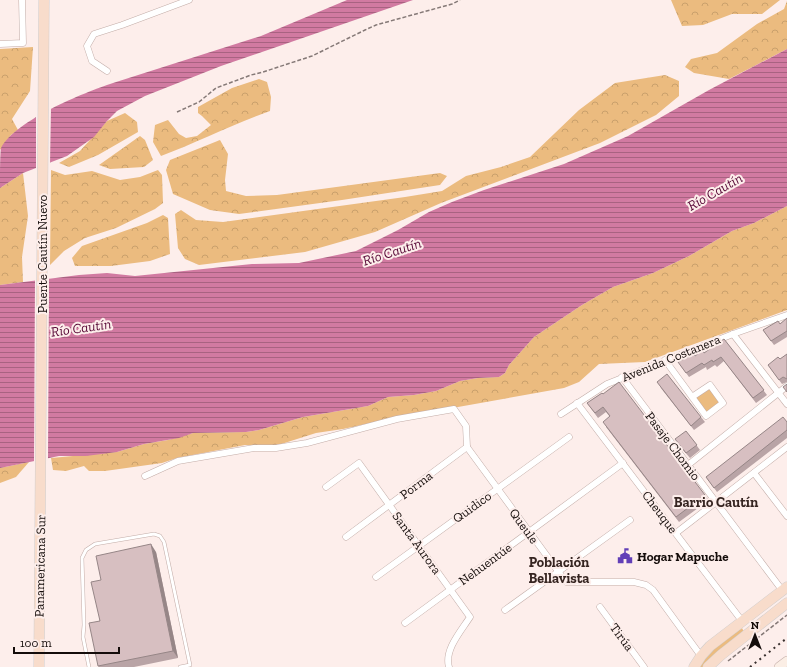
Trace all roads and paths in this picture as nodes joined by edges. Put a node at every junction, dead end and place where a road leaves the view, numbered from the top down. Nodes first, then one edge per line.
1 (22, 0) edge
2 (44, 0) edge
3 (189, 0) edge
4 (460, 0) edge
5 (0, 44) edge
6 (107, 70) dead end
7 (177, 112) dead end
8 (787, 315) edge
9 (734, 334) junction
10 (665, 360) junction
11 (622, 378) junction
12 (787, 386) edge
13 (778, 392) junction
14 (692, 397) junction
15 (577, 403) junction
16 (787, 404) edge
17 (561, 414) dead end
18 (569, 437) dead end
19 (787, 447) edge
20 (467, 448) junction
21 (623, 463) junction
22 (688, 465) junction
23 (754, 473) junction
24 (145, 476) dead end
25 (326, 487) dead end
26 (41, 489) joint
27 (497, 489) junction
28 (716, 502) junction
29 (389, 505) junction
30 (787, 516) edge
31 (630, 520) dead end
32 (529, 532) junction
33 (676, 534) junction
34 (346, 537) dead end
35 (419, 546) junction
36 (558, 572) junction
37 (376, 577) dead end
38 (785, 589) edge
39 (450, 590) junction
40 (787, 603) edge
41 (600, 606) dead end
42 (505, 610) dead end
43 (787, 615) edge
44 (742, 622) junction
45 (405, 623) dead end
46 (750, 632) junction
47 (701, 656) junction
48 (723, 664) dead end
49 (39, 667) edge
50 (89, 667) edge
51 (180, 667) edge
52 (449, 667) edge
53 (644, 667) edge
54 (694, 667) edge
55 (708, 667) edge

1 - 5 street
2 - 26 main road, Puente Cautín Nuevo
3 - 6 street
4 - 7 path
8 - 9 street, Avenida Costanera
9 - 10 street, Avenida Costanera
9 - 13 street
10 - 11 street, Avenida Costanera
10 - 14 street
11 - 15 street, Avenida Costanera
11 - 22 street, Pasaje Chomio
12 - 13 street
13 - 16 street
13 - 22 street
14 - 14 street
15 - 17 street, Avenida Costanera
15 - 21 street, Cheuque
18 - 27 street, Quidico
19 - 23 street
20 - 24 street
20 - 27 street, Queule
20 - 29 street, Porma
21 - 32 street, Nehuentúe
21 - 33 street, Cheuque
22 - 28 street, Pasaje Chomio
23 - 28 street
23 - 30 street
25 - 29 street, Santa Aurora
26 - 49 main road, Panamericana Sur
27 - 32 street, Queule
27 - 35 street, Quidico
28 - 33 street
28 - 38 street, Pasaje Chomio
29 - 34 street, Porma
29 - 35 street, Santa Aurora
31 - 36 street
32 - 36 street, Queule
32 - 39 street, Nehuentúe
33 - 44 street, Cheuque
35 - 37 street, Quidico
35 - 39 street, Santa Aurora
36 - 42 street
36 - 47 street, Queule
38 - 44 main road
39 - 45 street, Nehuentúe
39 - 52 street, Santa Aurora
40 - 46 main road
41 - 53 street, Tirúa
43 - 48 path
44 - 46 main road
44 - 47 main road
46 - 55 main road
47 - 54 main road
50 - 51 lane

